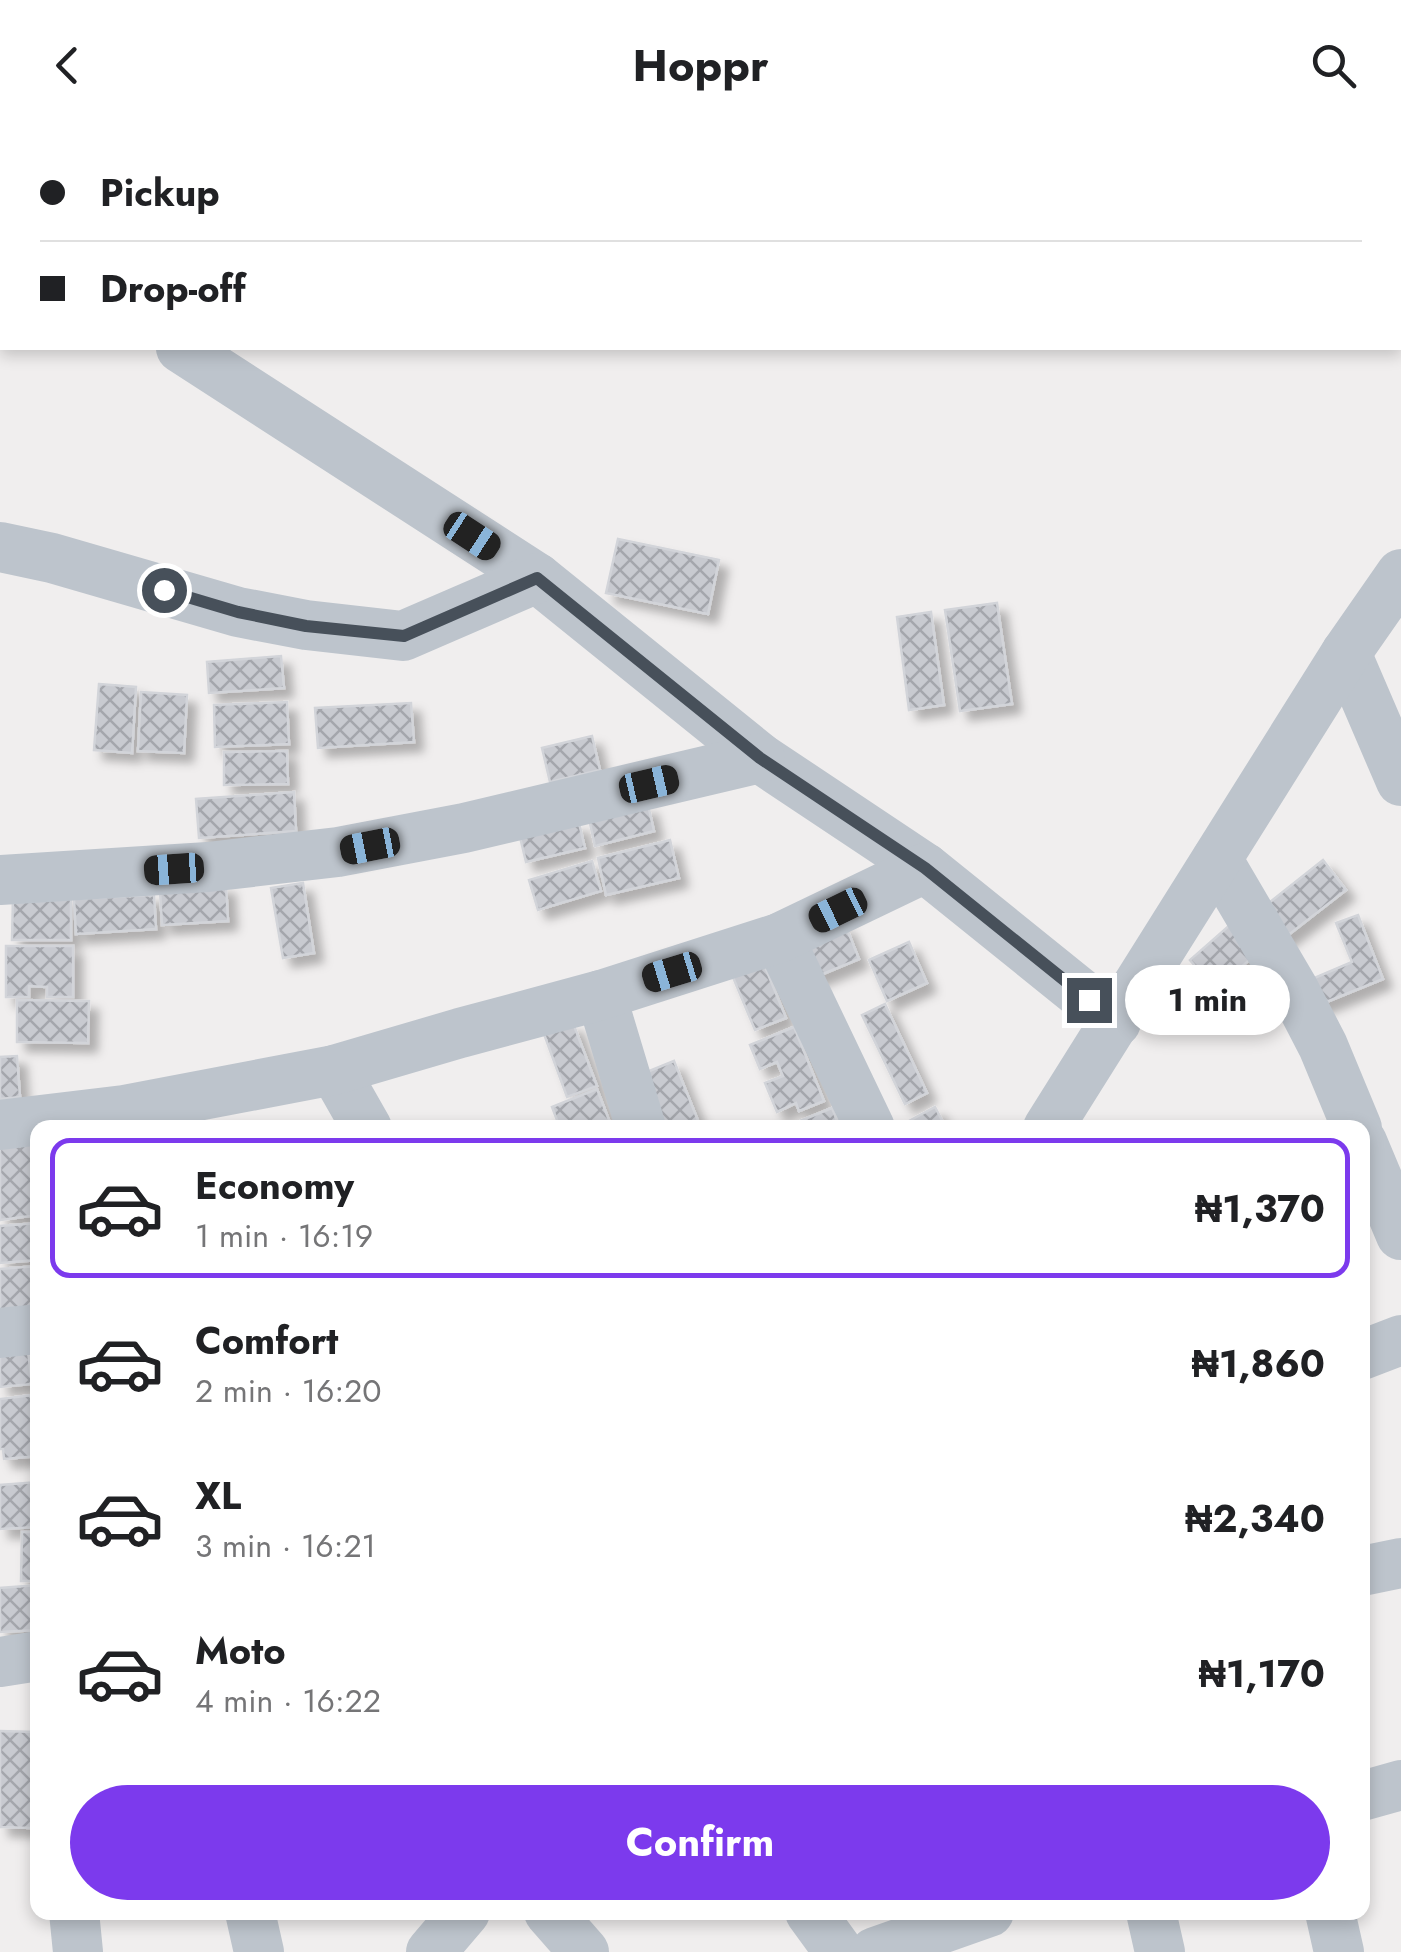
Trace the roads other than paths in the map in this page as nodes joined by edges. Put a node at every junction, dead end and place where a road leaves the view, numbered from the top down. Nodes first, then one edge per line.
1 (184, 350) edge
2 (0, 547) edge
3 (1401, 574) edge
4 (537, 578) junction
5 (1346, 653) junction
6 (760, 758) junction
7 (1401, 781) edge
8 (1217, 859) junction
9 (925, 868) junction
10 (0, 880) edge
11 (779, 938) junction
12 (601, 995) junction
13 (1116, 1022) junction
14 (334, 1070) junction
15 (41, 1120) edge
16 (362, 1120) edge
17 (639, 1120) edge
18 (866, 1120) edge
19 (1053, 1120) edge
20 (1354, 1120) edge
21 (30, 1121) edge
22 (0, 1125) edge
23 (1370, 1161) edge
24 (1401, 1235) edge
25 (30, 1330) edge
26 (0, 1333) edge
27 (1401, 1340) edge
28 (1370, 1351) edge
29 (1401, 1563) edge
30 (1370, 1570) edge
31 (30, 1657) edge
32 (0, 1662) edge
33 (1401, 1785) edge
34 (1370, 1794) edge
35 (75, 1920) edge
36 (252, 1920) edge
37 (458, 1920) edge
38 (556, 1920) edge
39 (816, 1920) edge
40 (966, 1920) edge
41 (1153, 1920) edge
42 (1332, 1920) edge
43 (78, 1952) edge
44 (260, 1952) edge
45 (431, 1952) edge
46 (584, 1952) edge
47 (839, 1952) edge
48 (875, 1952) edge
49 (1160, 1952) edge
50 (1339, 1952) edge

1 - 4 street
2 - 4 street
3 - 5 street
4 - 6 street
5 - 7 street
5 - 8 street
6 - 9 street
6 - 10 street
8 - 13 street
8 - 20 street
9 - 11 street
9 - 13 street
11 - 12 street
11 - 18 street
12 - 14 street
12 - 17 street
13 - 19 street
14 - 15 street
14 - 16 street
21 - 22 street
23 - 24 street
25 - 26 street
27 - 28 street
29 - 30 street
31 - 32 street
33 - 34 street
35 - 43 street
36 - 44 street
37 - 45 street
38 - 46 street
39 - 47 street
40 - 48 street
41 - 49 street
42 - 50 street

